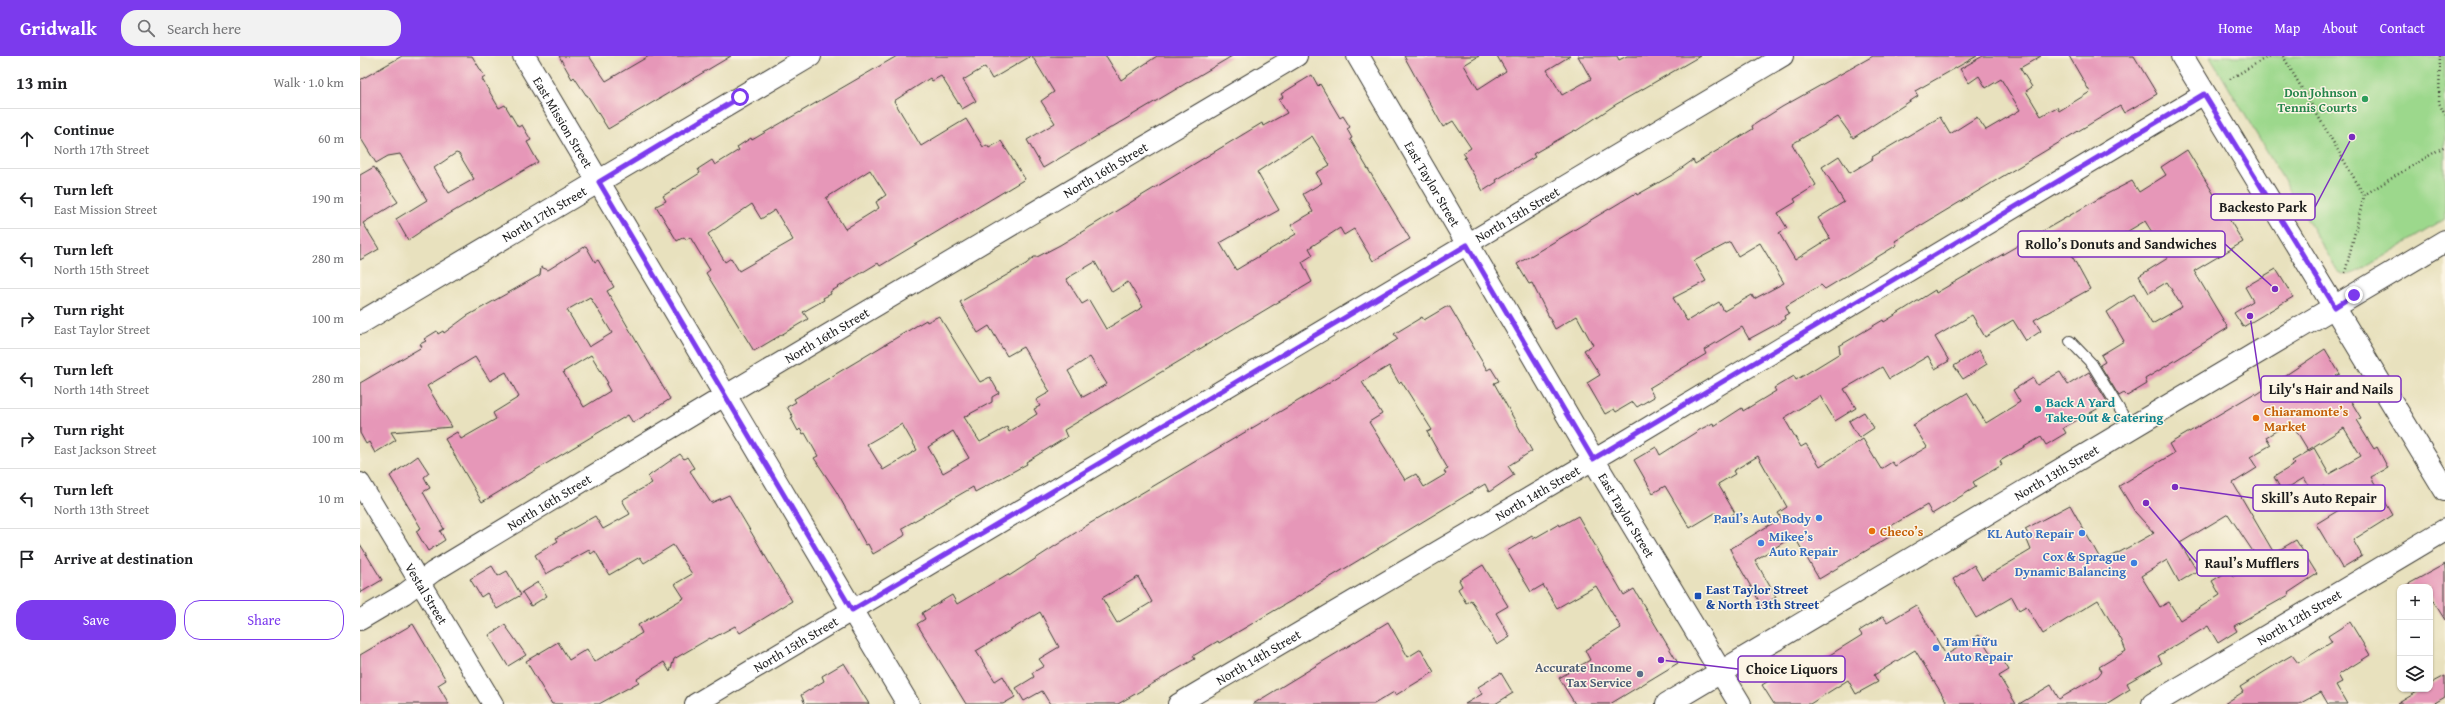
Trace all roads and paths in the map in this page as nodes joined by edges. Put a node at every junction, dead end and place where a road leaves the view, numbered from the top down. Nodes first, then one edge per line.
1 (524, 56) edge
2 (810, 56) edge
3 (1297, 56) edge
4 (1358, 56) edge
5 (1784, 56) edge
6 (2182, 56) edge
7 (2269, 56) edge
8 (2283, 56) edge
9 (2440, 56) edge
10 (2230, 79) dead end
11 (2204, 94) junction
12 (2445, 115) edge
13 (2445, 146) edge
14 (599, 182) junction
15 (2364, 195) junction
16 (2445, 241) edge
17 (1467, 245) junction
18 (2345, 272) dead end
19 (2335, 307) junction
20 (360, 323) edge
21 (2070, 341) dead end
22 (726, 395) junction
23 (2131, 428) junction
24 (1593, 459) junction
25 (360, 483) edge
26 (2445, 490) edge
27 (2445, 530) edge
28 (418, 583) junction
29 (852, 610) junction
30 (360, 620) edge
31 (1722, 671) junction
32 (493, 704) edge
33 (694, 704) edge
34 (908, 704) edge
35 (1178, 704) edge
36 (1667, 704) edge
37 (1740, 704) edge
38 (2153, 704) edge

1 - 14 main road, East Mission Street
2 - 14 main road, North 17th Street
3 - 22 street, North 16th Street
4 - 17 main road, East Taylor Street
5 - 17 street, North 15th Street
6 - 11 main road
7 - 10 path
8 - 15 path
9 - 12 path
11 - 19 main road
11 - 24 street, North 14th Street
13 - 15 path
14 - 20 main road, North 17th Street
14 - 22 main road, East Mission Street
15 - 18 path
16 - 19 main road, North 13th Street
17 - 24 main road, East Taylor Street
17 - 29 street, North 15th Street
19 - 23 main road, North 13th Street
19 - 26 main road
21 - 23 lane
22 - 28 street, North 16th Street
22 - 29 main road, East Mission Street
23 - 31 main road, North 13th Street
24 - 31 main road, East Taylor Street
24 - 35 street, North 14th Street
25 - 28 street, Vestal Street
27 - 38 main road, North 12th Street
28 - 30 street, North 16th Street
28 - 32 street, Vestal Street
29 - 33 street, North 15th Street
29 - 34 main road, East Mission Street
31 - 36 main road, North 13th Street
31 - 37 main road, East Taylor Street

